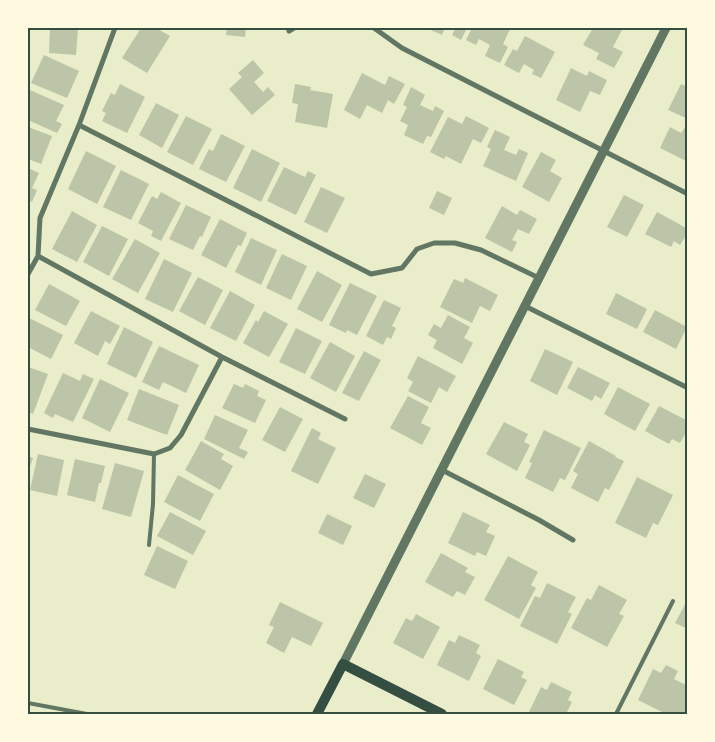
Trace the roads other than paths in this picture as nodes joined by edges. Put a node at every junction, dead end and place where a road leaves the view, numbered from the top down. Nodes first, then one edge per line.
1 (115, 28) edge
2 (374, 28) edge
3 (666, 28) edge
4 (79, 125) junction
5 (603, 151) junction
6 (688, 194) edge
7 (38, 256) junction
8 (28, 274) edge
9 (538, 278) junction
10 (524, 306) junction
11 (222, 357) junction
12 (688, 388) edge
13 (345, 418) dead end
14 (28, 429) edge
15 (154, 454) junction
16 (442, 470) junction
17 (573, 540) dead end
18 (149, 545) dead end
19 (674, 601) dead end
20 (343, 664) junction
21 (28, 703) edge
22 (87, 714) edge
23 (317, 714) edge
24 (442, 714) edge
25 (616, 714) edge

1 - 4 street
2 - 5 street
3 - 5 street
4 - 7 street
4 - 9 street
5 - 6 street
5 - 9 street
7 - 8 street
7 - 11 street
9 - 10 street
10 - 12 street
10 - 16 street
11 - 13 street
11 - 15 street
14 - 15 street
15 - 18 lane
16 - 17 street
16 - 20 street
19 - 25 lane
20 - 23 main road
20 - 24 main road
21 - 22 lane

